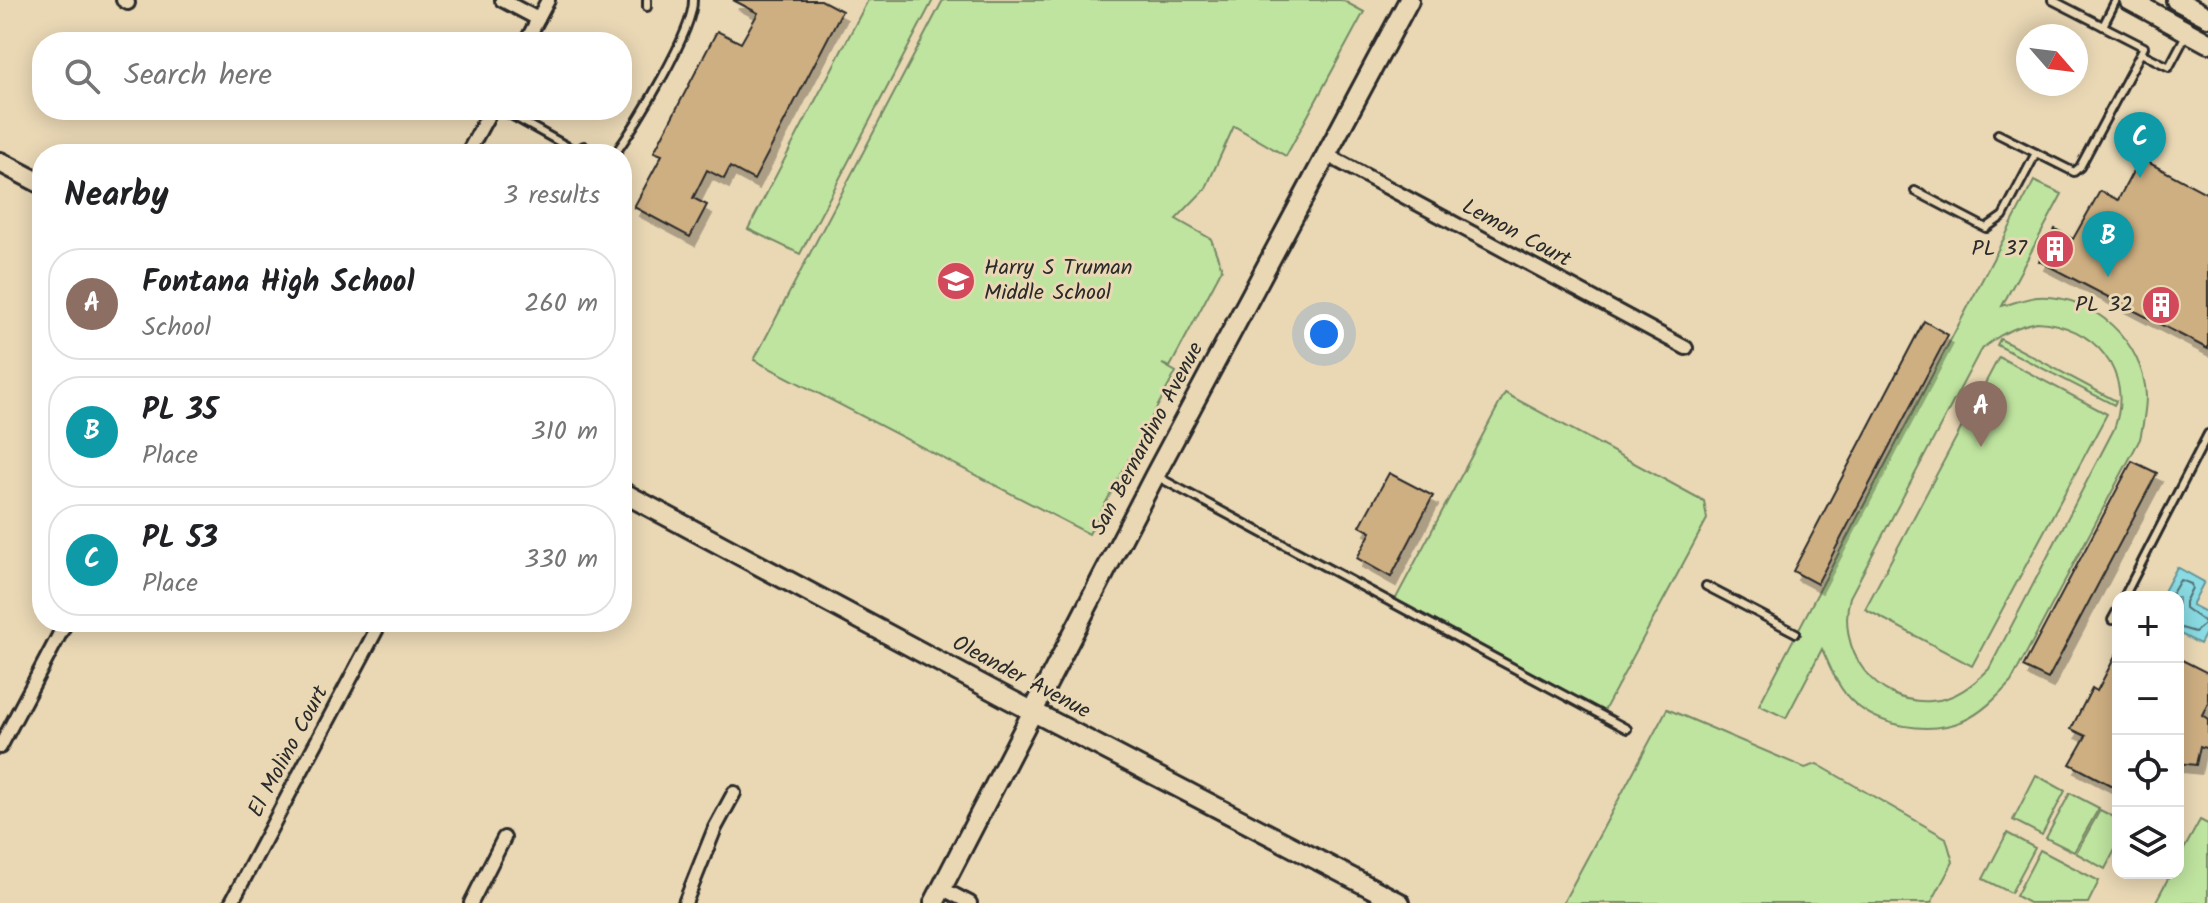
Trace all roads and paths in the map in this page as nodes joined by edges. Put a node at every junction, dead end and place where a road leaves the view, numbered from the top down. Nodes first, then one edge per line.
1 (502, 0) edge
2 (548, 0) edge
3 (693, 0) edge
4 (1409, 0) edge
5 (2052, 0) edge
6 (2116, 0) edge
7 (2129, 0) edge
8 (2176, 0) edge
9 (2208, 17) edge
10 (538, 19) junction
11 (2103, 26) junction
12 (531, 32) edge
13 (2188, 32) junction
14 (2208, 43) edge
15 (2141, 53) junction
16 (486, 120) edge
17 (520, 120) edge
18 (1998, 134) dead end
19 (472, 144) edge
20 (563, 144) edge
21 (622, 144) edge
22 (2036, 153) junction
23 (1327, 155) junction
24 (0, 162) edge
25 (32, 179) edge
26 (1915, 191) dead end
27 (1686, 348) dead end
28 (2208, 434) edge
29 (1155, 475) junction
30 (632, 497) edge
31 (1706, 586) dead end
32 (2127, 591) edge
33 (61, 632) edge
34 (375, 632) edge
35 (1796, 633) dead end
36 (1034, 711) junction
37 (1627, 729) dead end
38 (0, 747) edge
39 (734, 793) dead end
40 (504, 838) dead end
41 (938, 896) edge
42 (473, 902) edge
43 (231, 903) edge
44 (685, 903) edge
45 (970, 903) edge
46 (1400, 903) edge

1 - 10 street
2 - 10 street
3 - 21 lane
4 - 23 main road, San Bernardino Avenue
5 - 11 lane
6 - 11 lane
7 - 13 main road
8 - 9 main road
10 - 12 street
11 - 15 lane
13 - 14 main road
13 - 15 lane
15 - 22 lane
16 - 19 street
17 - 20 lane
18 - 22 lane
22 - 26 lane
23 - 27 street, Lemon Court
23 - 29 main road, San Bernardino Avenue
24 - 25 main road
28 - 32 lane
29 - 36 main road, San Bernardino Avenue
29 - 37 lane
30 - 36 main road, Oleander Avenue
31 - 35 lane
33 - 38 street
34 - 43 street, El Molino Court
36 - 41 main road, San Bernardino Avenue
36 - 46 main road, Oleander Avenue
39 - 44 street
40 - 42 street
41 - 45 street

